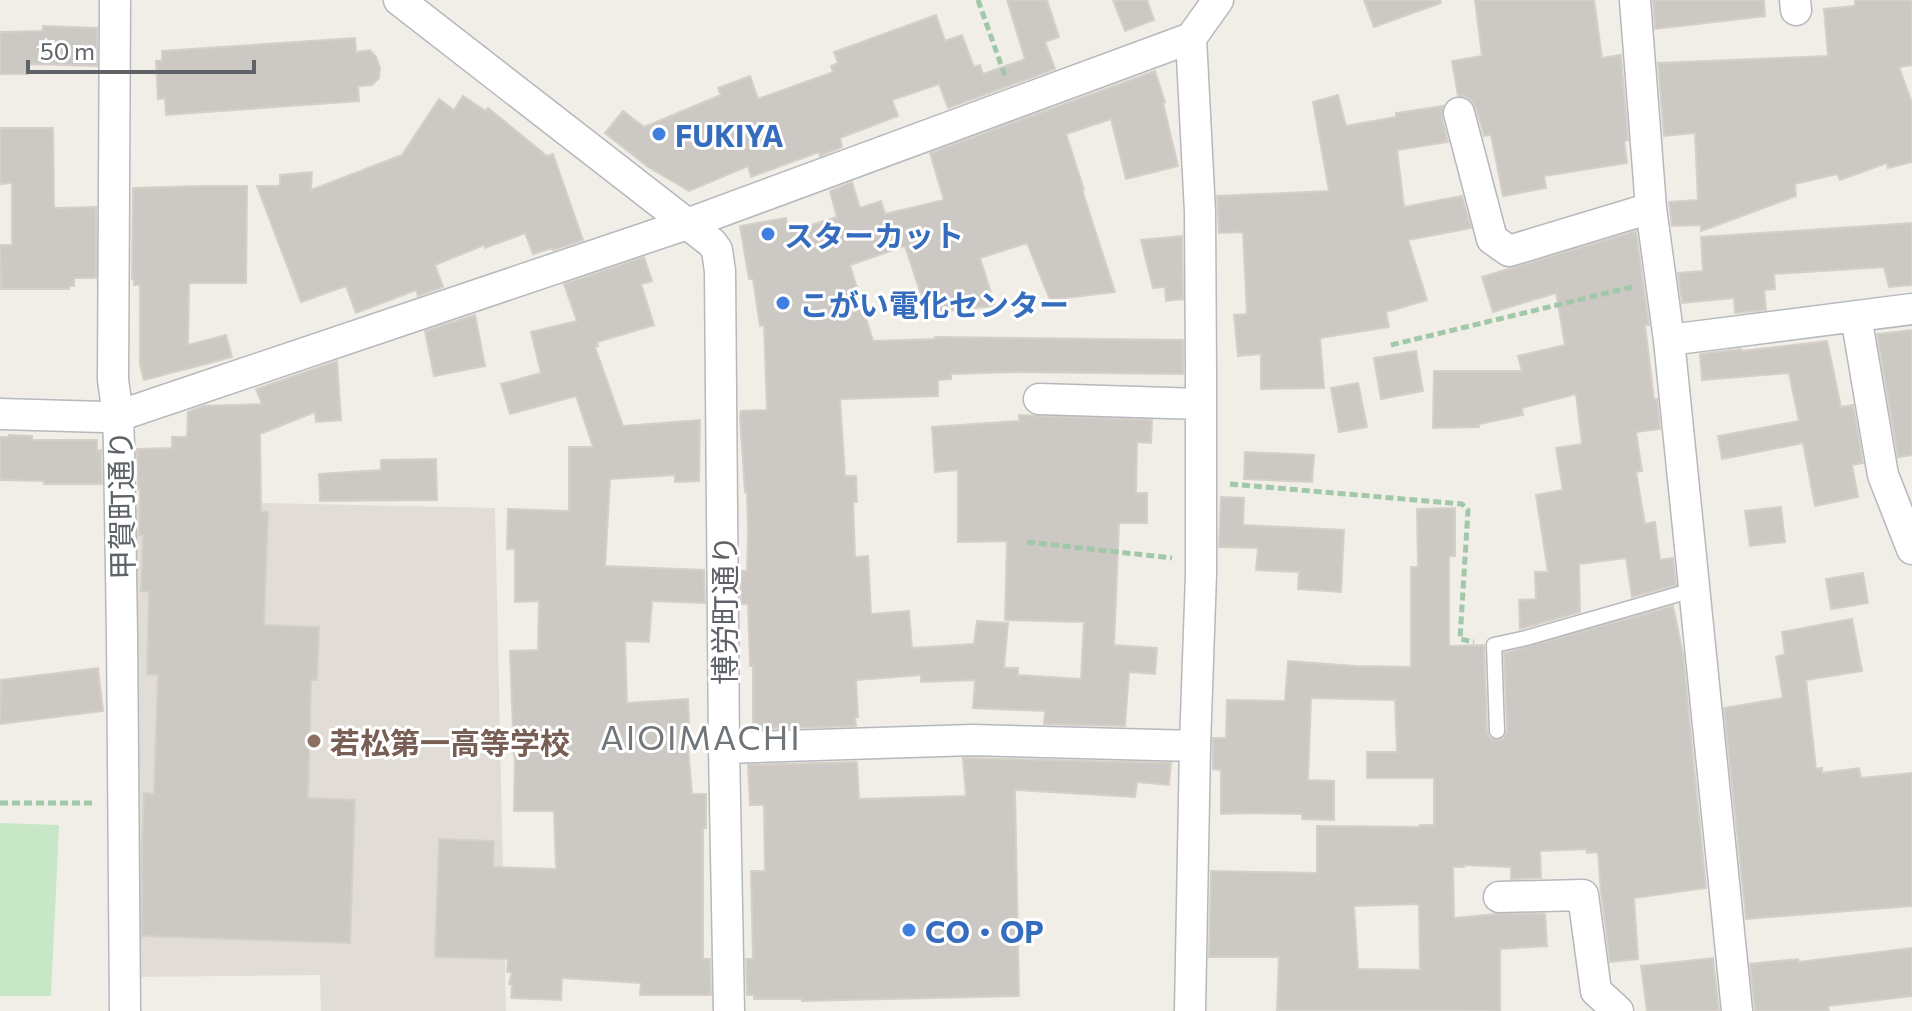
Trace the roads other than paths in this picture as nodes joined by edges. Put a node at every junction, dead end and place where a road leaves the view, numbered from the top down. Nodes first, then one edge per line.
1 (115, 0) edge
2 (399, 0) edge
3 (1218, 0) edge
4 (1635, 0) edge
5 (1191, 38) junction
6 (1459, 113) dead end
7 (1651, 208) junction
8 (687, 224) junction
9 (1912, 309) edge
10 (1856, 316) junction
11 (1669, 340) junction
12 (1039, 399) dead end
13 (1201, 404) junction
14 (0, 414) edge
15 (118, 416) junction
16 (1903, 502) edge
17 (1912, 549) edge
18 (1693, 590) junction
19 (1497, 731) dead end
20 (1195, 746) junction
21 (724, 748) junction
22 (1499, 897) dead end
23 (125, 1011) edge
24 (729, 1011) edge
25 (1190, 1011) edge
26 (1618, 1011) edge
27 (1737, 1011) edge

1 - 15 street, 甲賀町通り
2 - 8 street, 博労町通り
3 - 5 street
4 - 7 street
5 - 8 street
5 - 13 street
6 - 7 street
7 - 11 street
8 - 15 street
8 - 21 street, 博労町通り
9 - 10 street
10 - 11 street
10 - 16 street
11 - 18 street
12 - 13 street
13 - 20 street
14 - 15 street
15 - 23 street, 甲賀町通り
16 - 17 street
18 - 19 lane
18 - 27 street
20 - 21 street
20 - 25 street
21 - 24 street, 博労町通り
22 - 26 street

